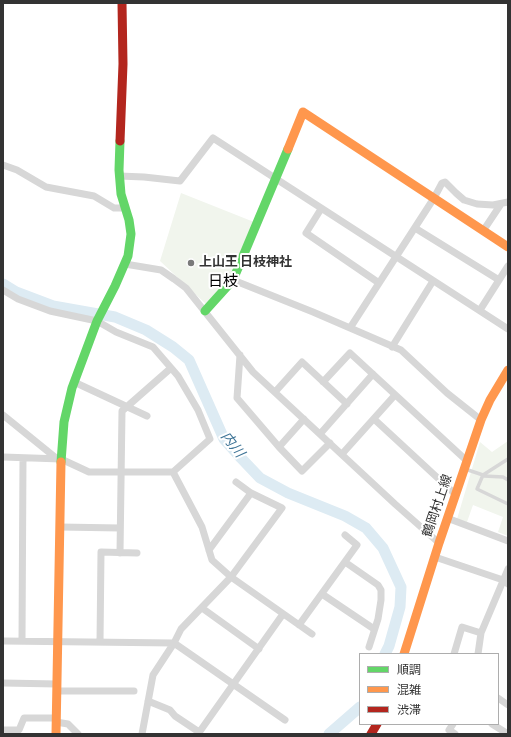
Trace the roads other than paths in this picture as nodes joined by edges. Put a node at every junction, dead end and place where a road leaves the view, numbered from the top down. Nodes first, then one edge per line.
1 (122, 3) edge
2 (3, 165) edge
3 (119, 176) junction
4 (275, 179) junction
5 (434, 198) junction
6 (504, 203) edge
7 (125, 208) junction
8 (321, 208) junction
9 (415, 228) junction
10 (483, 231) junction
11 (508, 247) edge
12 (396, 257) junction
13 (125, 264) junction
14 (508, 266) edge
15 (232, 280) junction
16 (499, 280) junction
17 (434, 281) junction
18 (379, 283) junction
19 (3, 290) edge
20 (480, 310) junction
21 (205, 311) junction
22 (97, 321) junction
23 (350, 328) junction
24 (508, 329) edge
25 (392, 347) junction
26 (240, 355) junction
27 (171, 368) junction
28 (508, 370) edge
29 (373, 374) junction
30 (74, 382) junction
31 (323, 382) junction
32 (274, 392) junction
33 (395, 394) junction
34 (347, 404) junction
35 (126, 407) junction
36 (3, 415) edge
37 (147, 416) dead end
38 (374, 418) junction
39 (304, 419) junction
40 (481, 420) junction
41 (320, 434) junction
42 (330, 443) junction
43 (279, 447) junction
44 (342, 454) junction
45 (3, 457) edge
46 (23, 458) junction
47 (58, 458) junction
48 (508, 459) edge
49 (466, 465) junction
50 (121, 472) junction
51 (173, 472) junction
52 (483, 476) junction
53 (508, 480) edge
54 (236, 482) dead end
55 (251, 493) junction
56 (456, 494) junction
57 (508, 504) edge
58 (447, 518) junction
59 (60, 527) junction
60 (120, 528) junction
61 (345, 535) dead end
62 (508, 541) edge
63 (439, 543) junction
64 (209, 550) junction
65 (120, 553) junction
66 (137, 553) dead end
67 (435, 557) junction
68 (345, 562) junction
69 (508, 569) edge
70 (231, 577) junction
71 (506, 582) edge
72 (322, 594) junction
73 (202, 608) junction
74 (283, 614) junction
75 (299, 625) junction
76 (374, 629) junction
77 (482, 633) junction
78 (312, 634) dead end
79 (3, 641) edge
80 (22, 641) junction
81 (58, 642) junction
82 (100, 642) junction
83 (174, 643) junction
84 (369, 647) dead end
85 (258, 649) junction
86 (404, 653) edge
87 (454, 653) edge
88 (478, 653) edge
89 (3, 683) edge
90 (233, 684) junction
91 (57, 688) junction
92 (134, 691) dead end
93 (499, 699) edge
94 (148, 701) junction
95 (508, 705) edge
96 (56, 720) junction
97 (285, 720) dead end
98 (376, 725) edge
99 (452, 725) edge
100 (494, 725) edge
101 (3, 730) edge
102 (199, 733) edge
103 (56, 734) edge
104 (78, 734) edge
105 (142, 734) edge
106 (371, 734) edge
107 (455, 734) edge
108 (508, 734) edge

1 - 3 street
2 - 7 street
3 - 4 street
3 - 7 street
4 - 5 street
4 - 8 street
4 - 15 street
5 - 6 street
5 - 9 street
5 - 10 street
6 - 10 street
7 - 13 street
8 - 12 street
8 - 18 street
9 - 12 street
9 - 16 street
10 - 11 street
12 - 17 street
12 - 18 street
13 - 21 street
13 - 22 street
14 - 16 street
15 - 21 street
15 - 23 street
16 - 20 street
17 - 20 street
17 - 25 street
18 - 23 street
19 - 22 street
20 - 24 street
21 - 26 street
22 - 27 street
22 - 30 street
23 - 25 street
25 - 40 street
26 - 32 street
26 - 43 street
27 - 35 street
27 - 51 street
28 - 40 street, 鶴岡村上線
29 - 31 street
29 - 33 street
29 - 34 street
30 - 35 street
30 - 47 street
31 - 32 street
31 - 34 street
32 - 39 street
33 - 38 street
33 - 49 street
34 - 41 street
35 - 37 street
35 - 50 street
36 - 47 street
38 - 44 street
38 - 56 street
39 - 41 street
39 - 43 street
40 - 49 street, 鶴岡村上線
41 - 42 street
42 - 43 street
42 - 44 street
44 - 63 street
45 - 46 street
46 - 47 street
46 - 80 street
47 - 50 street
47 - 59 street
48 - 52 lane
49 - 52 lane
49 - 56 street, 鶴岡村上線
50 - 51 street
50 - 60 street
51 - 64 street
52 - 53 lane
52 - 57 lane
54 - 55 street
55 - 64 street
55 - 70 street
56 - 58 street, 鶴岡村上線
58 - 62 street
58 - 63 street, 鶴岡村上線
59 - 60 street
59 - 81 street
60 - 65 street
61 - 68 street
63 - 67 street, 鶴岡村上線
64 - 70 street
65 - 66 street
65 - 82 street
67 - 71 street
67 - 86 street, 鶴岡村上線
68 - 72 street
68 - 76 street
69 - 71 street
70 - 73 street
70 - 74 street
71 - 77 street
72 - 75 street
72 - 76 street
73 - 83 street
73 - 85 street
74 - 75 street
74 - 85 street
75 - 78 street
76 - 84 street
77 - 87 street
77 - 88 street
79 - 80 street
80 - 81 street
81 - 82 street
81 - 91 street
82 - 83 street
83 - 90 street
83 - 94 street
85 - 90 street
89 - 91 street
90 - 97 street
90 - 102 street
91 - 92 street
91 - 96 street
93 - 95 street
94 - 102 street
94 - 105 street
96 - 101 street
96 - 103 street
96 - 104 street
98 - 106 street
99 - 107 street
100 - 108 street

